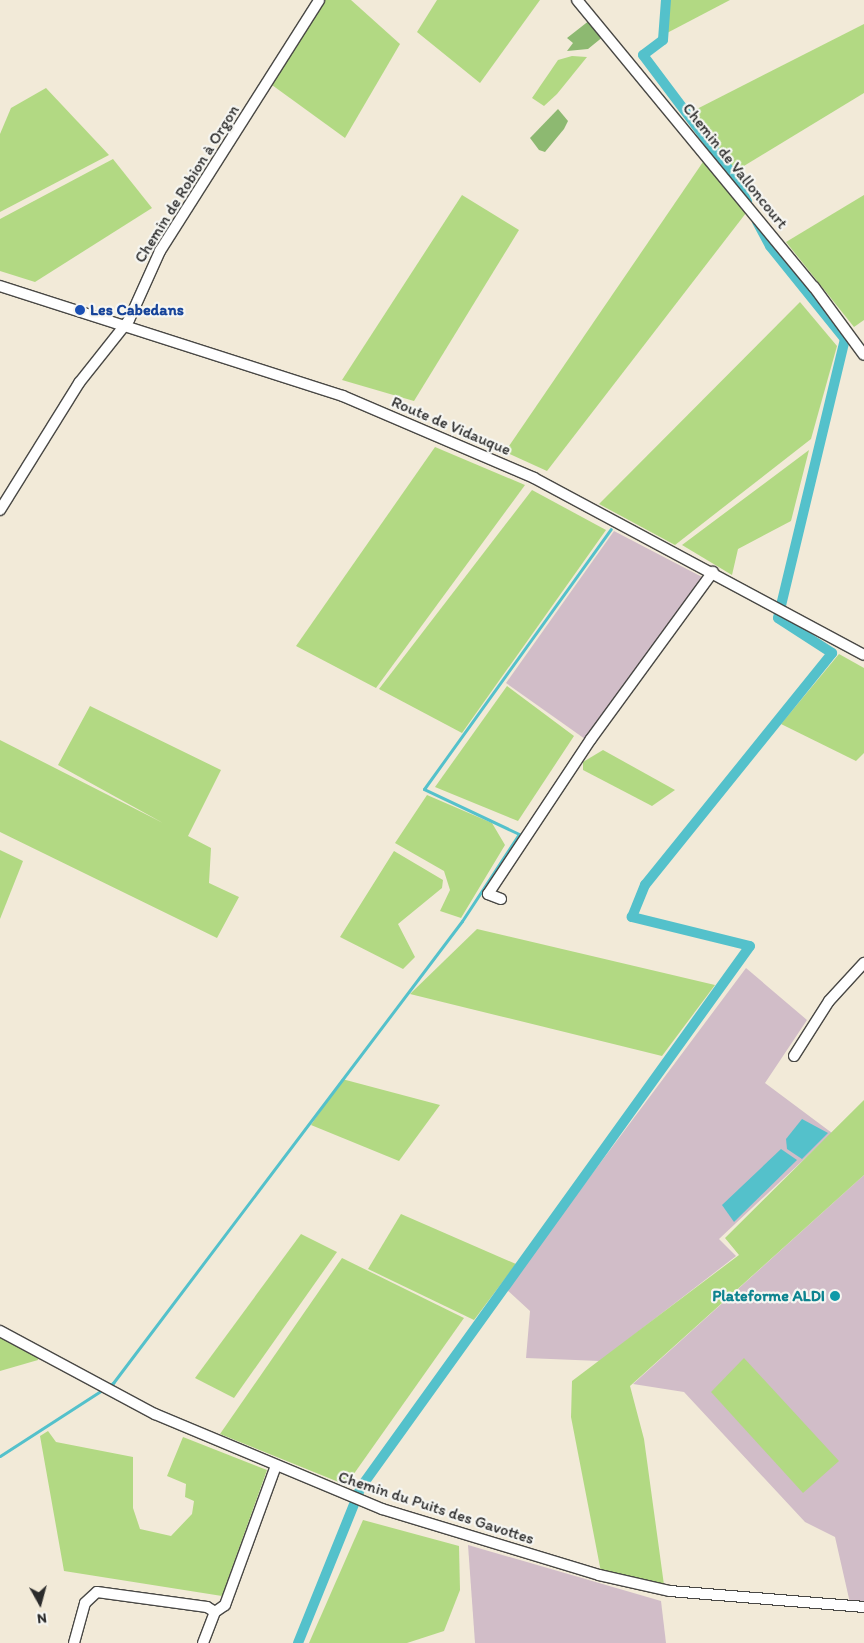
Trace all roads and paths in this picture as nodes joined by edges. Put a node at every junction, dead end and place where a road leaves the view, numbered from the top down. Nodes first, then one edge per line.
1 (319, 0) edge
2 (577, 0) edge
3 (0, 286) edge
4 (123, 326) junction
5 (864, 355) edge
6 (0, 510) edge
7 (713, 572) junction
8 (864, 655) edge
9 (502, 899) dead end
10 (864, 963) edge
11 (794, 1056) dead end
12 (0, 1331) edge
13 (276, 1466) junction
14 (864, 1608) edge
15 (215, 1612) junction
16 (74, 1643) edge
17 (203, 1643) edge

1 - 4 street, Chemin de Robion à Orgon
2 - 5 street, Chemin de Valloncourt
3 - 4 street, Route de Vidauque
4 - 6 street, Chemin de Robion à Orgon
4 - 7 street, Route de Vidauque
7 - 8 street, Route de Vidauque
7 - 9 street
10 - 11 street
12 - 13 street, Chemin du Puits des Gavottes
13 - 14 street, Chemin du Puits des Gavottes
13 - 15 street
15 - 16 street
15 - 17 street

